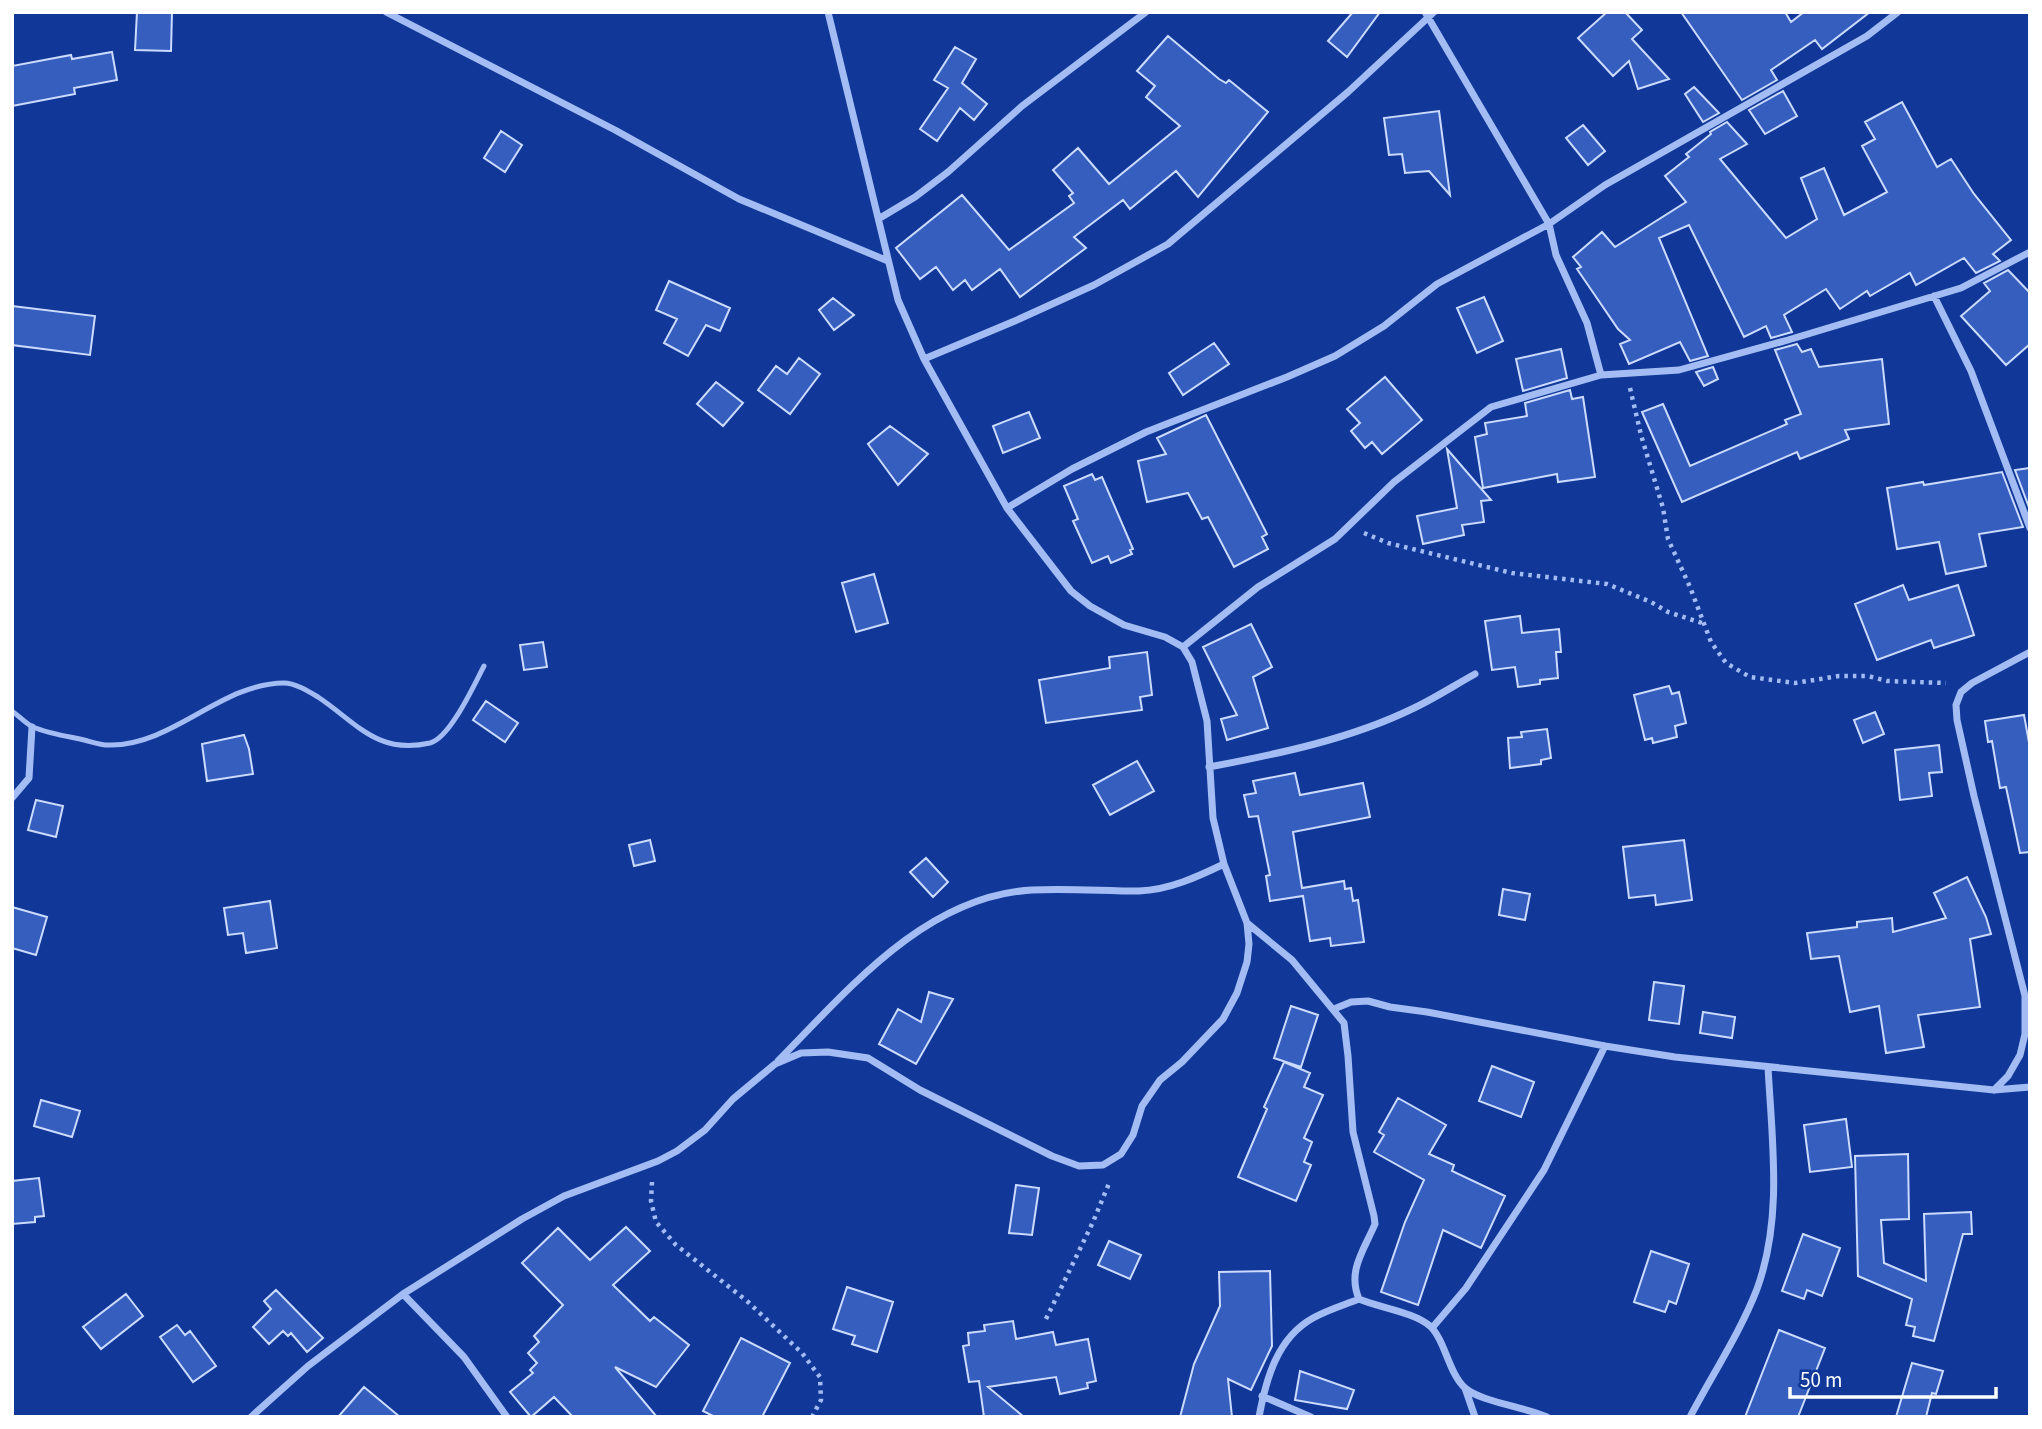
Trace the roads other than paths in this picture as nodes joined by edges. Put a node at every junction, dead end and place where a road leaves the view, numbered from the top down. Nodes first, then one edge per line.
1 (386, 12) edge
2 (828, 12) edge
3 (1146, 12) edge
4 (1898, 12) edge
5 (1429, 14) edge
6 (880, 218) junction
7 (1549, 224) junction
8 (2030, 252) edge
9 (888, 261) junction
10 (1934, 296) junction
11 (924, 359) junction
12 (1601, 375) junction
13 (1007, 508) junction
14 (2030, 528) edge
15 (1183, 647) junction
16 (2030, 652) edge
17 (484, 666) dead end
18 (1475, 674) dead end
19 (12, 711) edge
20 (32, 727) junction
21 (1209, 767) junction
22 (12, 798) edge
23 (1224, 864) junction
24 (1247, 923) junction
25 (1334, 1009) junction
26 (1605, 1046) junction
27 (775, 1064) junction
28 (1768, 1067) junction
29 (2030, 1087) edge
30 (1994, 1090) junction
31 (403, 1294) junction
32 (1359, 1299) junction
33 (1432, 1328) junction
34 (1465, 1388) junction
35 (1262, 1396) junction
36 (251, 1417) edge
37 (507, 1417) edge
38 (1259, 1417) edge
39 (1311, 1417) edge
40 (1475, 1417) edge
41 (1547, 1417) edge
42 (1690, 1417) edge

1 - 9 street
2 - 6 street
3 - 6 street
4 - 7 street
5 - 7 street
5 - 11 street
6 - 9 street
7 - 12 street
7 - 13 street
8 - 10 street
9 - 11 street
10 - 12 street
10 - 14 street
11 - 13 street
12 - 15 street
13 - 15 street
15 - 21 street
16 - 30 street
17 - 20 lane
18 - 21 street
19 - 20 lane
20 - 22 street
21 - 23 street
23 - 24 street
23 - 27 street
24 - 25 street
24 - 27 street
25 - 26 street
25 - 32 street
26 - 28 street
26 - 33 street
27 - 31 street
28 - 30 street
28 - 42 street
29 - 30 street
31 - 36 street
31 - 37 street
32 - 33 street
32 - 35 street
33 - 34 street
34 - 40 street
34 - 41 street
35 - 38 street
35 - 39 street

